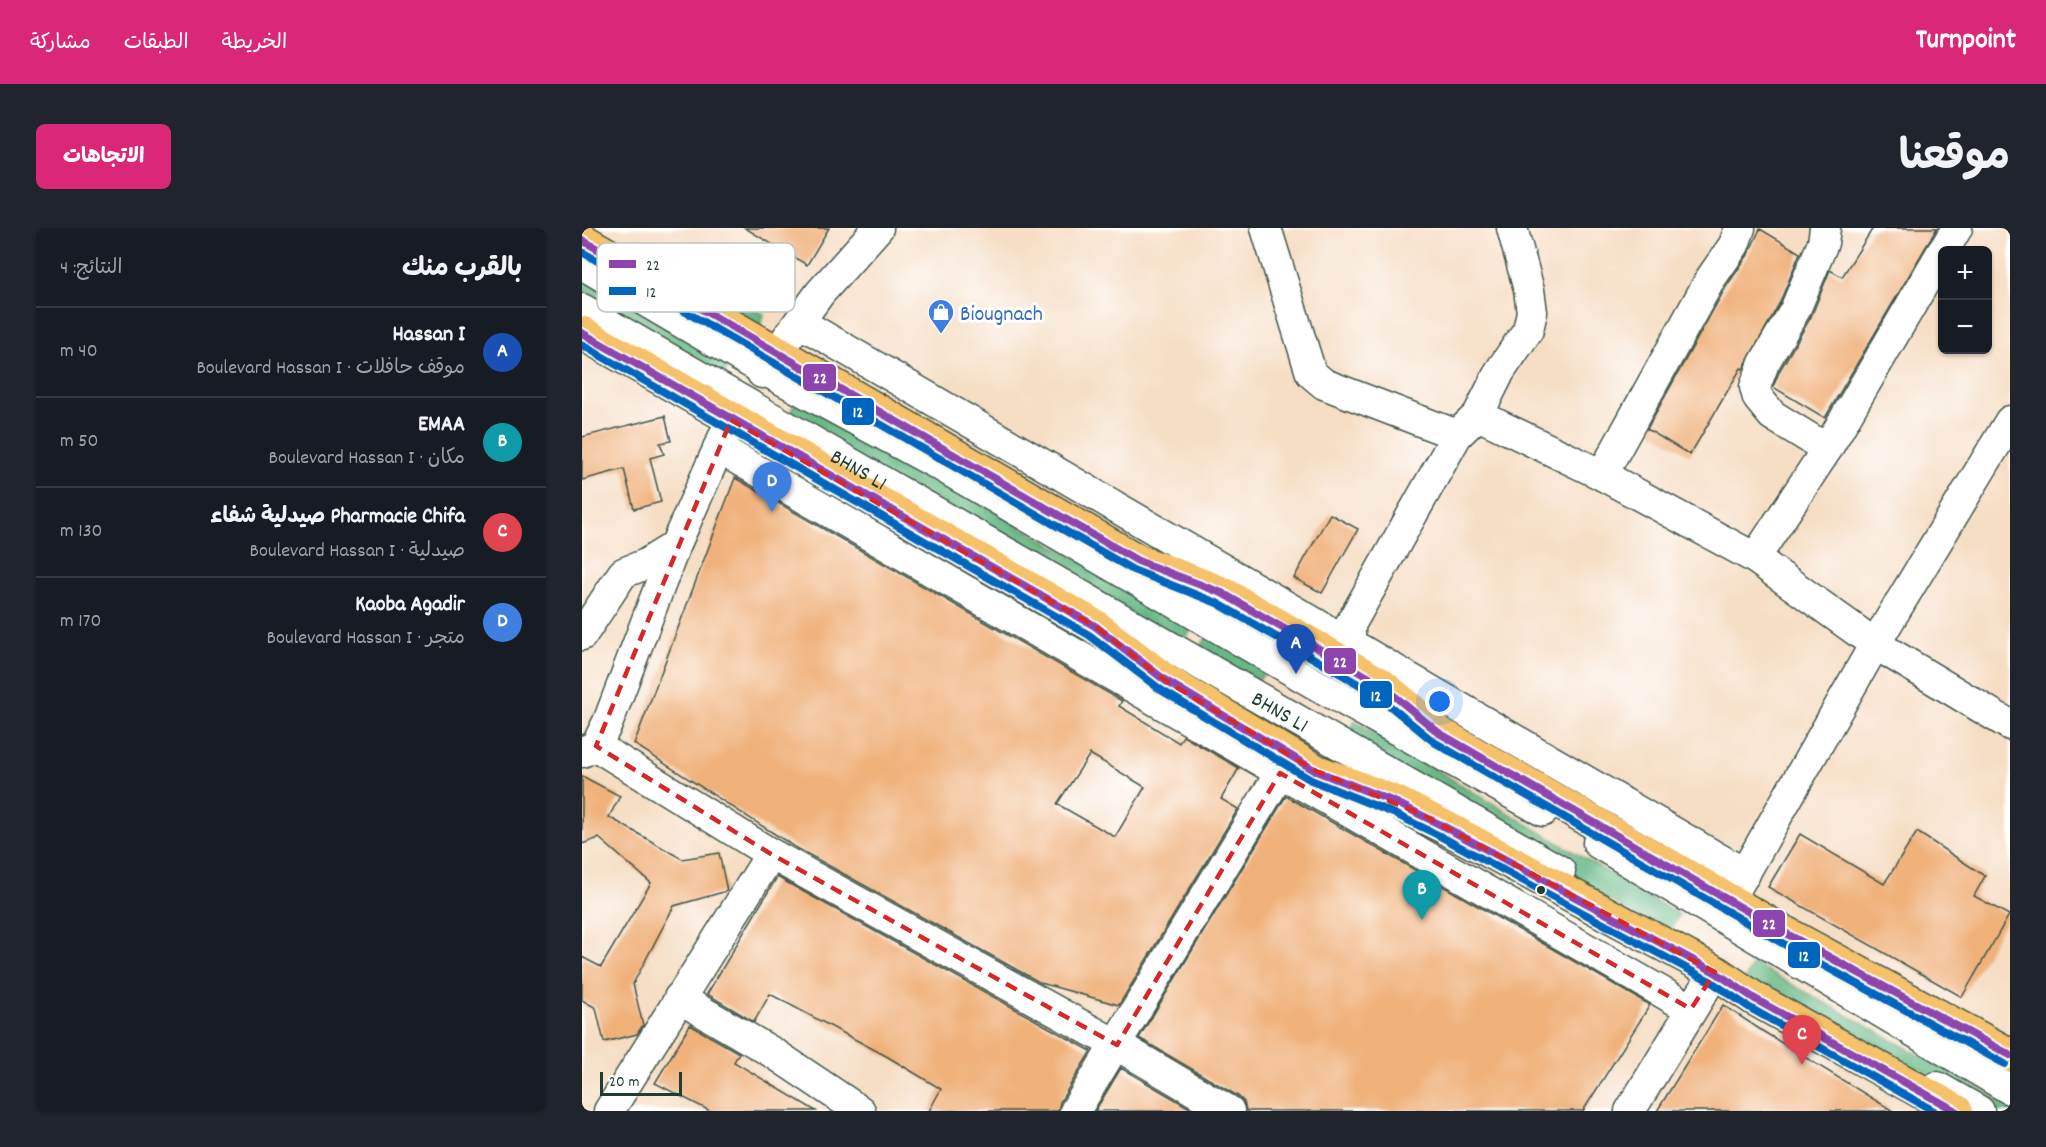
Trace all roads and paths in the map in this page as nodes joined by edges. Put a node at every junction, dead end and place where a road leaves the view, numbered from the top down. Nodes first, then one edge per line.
1 (878, 228) edge
2 (1266, 228) edge
3 (1512, 228) edge
4 (1740, 228) edge
5 (1824, 228) edge
6 (1957, 228) edge
7 (582, 240) edge
8 (1946, 246) edge
9 (597, 250) edge
10 (1938, 260) edge
11 (582, 264) edge
12 (597, 272) edge
13 (582, 309) edge
14 (676, 312) edge
15 (694, 312) edge
16 (799, 322) junction
17 (582, 333) edge
18 (771, 361) junction
19 (1478, 415) junction
20 (2010, 421) edge
21 (731, 423) junction
22 (1457, 435) junction
23 (1827, 449) junction
24 (1602, 475) junction
25 (675, 546) junction
26 (1755, 558) junction
27 (1235, 589) junction
28 (582, 635) edge
29 (1875, 644) junction
30 (1350, 655) junction
31 (2010, 725) edge
32 (589, 749) edge
33 (1280, 773) junction
34 (771, 854) junction
35 (1737, 887) junction
36 (1714, 972) junction
37 (679, 998) junction
38 (1691, 1009) junction
39 (1117, 1045) junction
40 (2010, 1055) edge
41 (2010, 1089) edge
42 (609, 1111) edge
43 (860, 1111) edge
44 (1075, 1111) edge
45 (1229, 1111) edge
46 (1630, 1111) edge
47 (1956, 1111) edge
48 (1979, 1111) edge

1 - 16 street
2 - 22 street
3 - 19 street
4 - 24 street
5 - 23 street
6 - 8 street
7 - 9 main road
10 - 23 street
11 - 12 street, BHNS L1
13 - 21 street, BHNS L1
14 - 18 street, BHNS L1
15 - 18 main road
16 - 18 street
16 - 27 street
17 - 21 main road
18 - 21 street
18 - 27 main road
18 - 41 street, BHNS L1
19 - 22 street
19 - 24 street
20 - 29 street
21 - 25 street
21 - 33 street
21 - 36 main road
21 - 48 street, BHNS L1
22 - 30 street
23 - 26 street
24 - 26 street
25 - 28 street
25 - 32 street
26 - 29 street
27 - 30 main road
29 - 31 street
29 - 35 street
30 - 35 main road
32 - 34 street
33 - 38 street
33 - 39 street
34 - 37 street
34 - 39 street
35 - 40 main road
36 - 38 street
36 - 47 main road
37 - 42 street
37 - 43 street
38 - 46 street
39 - 44 street
39 - 45 street

